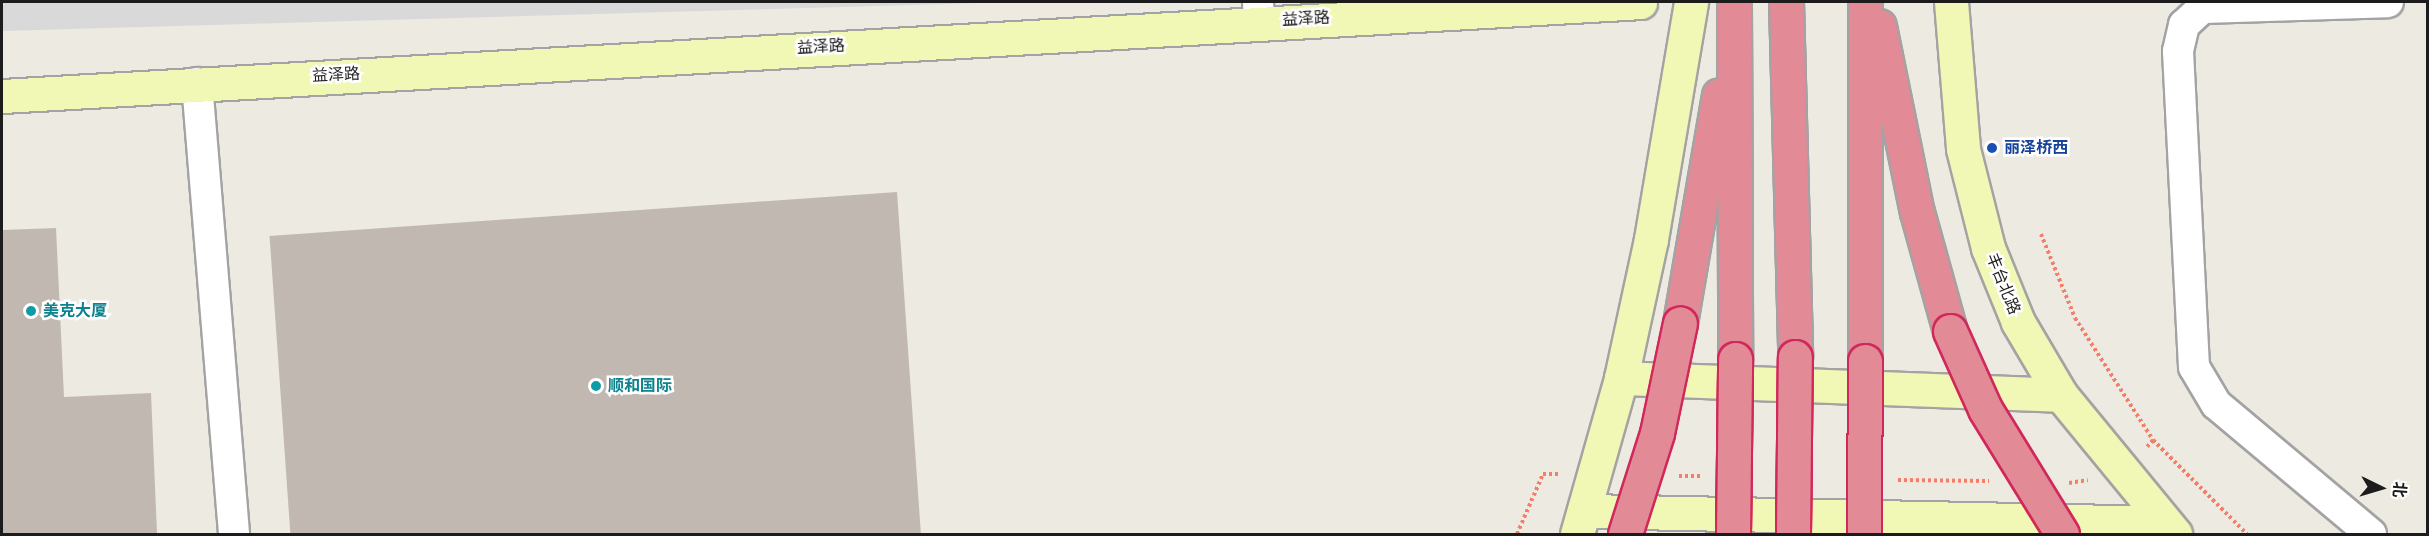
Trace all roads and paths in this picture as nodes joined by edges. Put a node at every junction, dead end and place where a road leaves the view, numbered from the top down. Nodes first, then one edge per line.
1 (1640, 2) edge
2 (1691, 2) edge
3 (1786, 2) edge
4 (1866, 2) edge
5 (1874, 2) edge
6 (1951, 2) edge
7 (2388, 2) edge
8 (1734, 4) edge
9 (1258, 12) edge
10 (198, 82) junction
11 (2, 96) edge
12 (1621, 378) junction
13 (2061, 395) junction
14 (2153, 440) dead end
15 (2034, 489) junction
16 (1582, 523) edge
17 (2169, 529) edge
18 (234, 534) edge
19 (1625, 534) edge
20 (1733, 534) edge
21 (1793, 534) edge
22 (1864, 534) edge
23 (2061, 534) edge
24 (2079, 534) edge
25 (2247, 534) edge
26 (2371, 534) edge

1 - 9 street, 益泽路
2 - 12 street
3 - 21 highway, bridge
4 - 22 highway, bridge
5 - 15 highway, bridge
6 - 13 street, 丰台北路
7 - 26 street
8 - 19 highway, bridge
8 - 20 highway, bridge
9 - 10 street, 益泽路
10 - 11 street, 益泽路
10 - 18 street
12 - 13 street
12 - 16 street
13 - 17 street, 丰台北路
14 - 25 path
15 - 23 highway, bridge
15 - 24 highway, bridge
16 - 17 street

